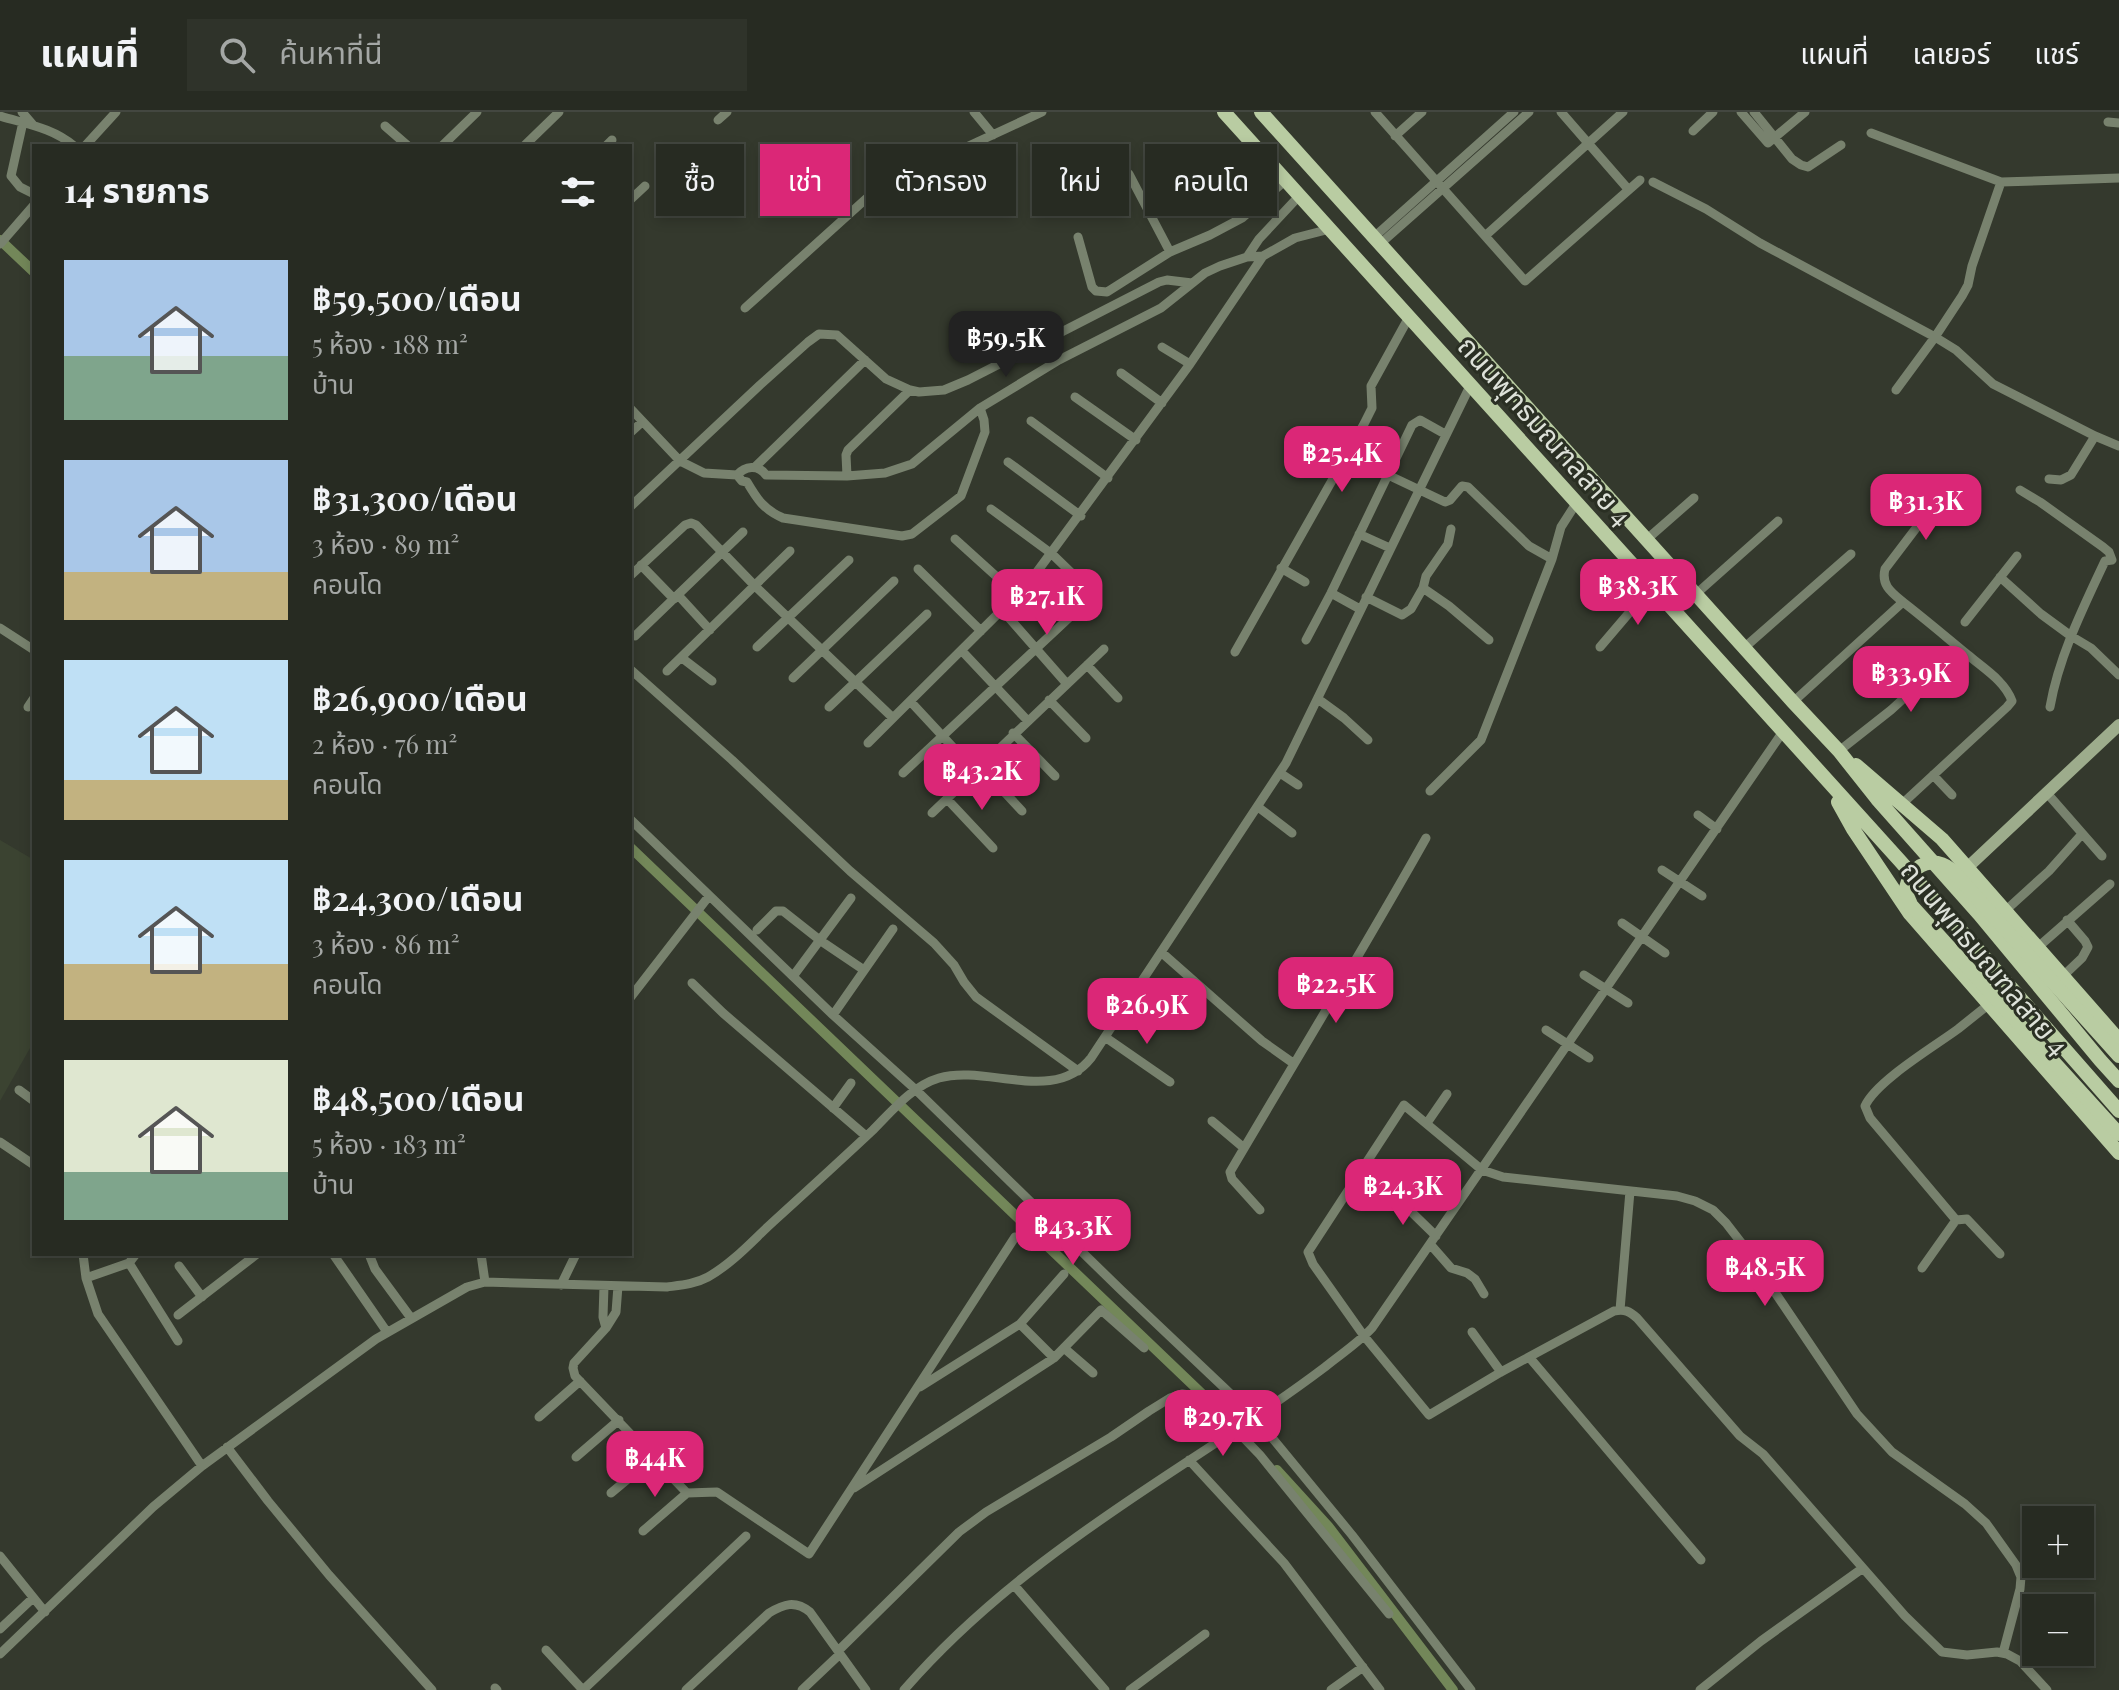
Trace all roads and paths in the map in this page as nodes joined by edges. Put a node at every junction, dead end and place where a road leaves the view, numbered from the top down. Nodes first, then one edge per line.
1 (116, 112) edge
2 (477, 112) edge
3 (559, 112) edge
4 (727, 112) edge
5 (974, 112) edge
6 (1042, 112) edge
7 (1224, 112) edge
8 (1375, 112) edge
9 (1422, 112) edge
10 (1514, 112) edge
11 (1529, 112) edge
12 (1561, 112) edge
13 (1623, 112) edge
14 (1713, 112) edge
15 (1741, 112) edge
16 (1754, 112) edge
17 (1805, 112) edge
18 (0, 116) edge
19 (26, 120) edge
20 (718, 120) dead end
21 (1270, 122) edge
22 (385, 126) dead end
23 (1693, 131) dead end
24 (1871, 133) dead end
25 (993, 135) junction
26 (1395, 136) junction
27 (1776, 137) junction
28 (71, 144) edge
29 (87, 144) edge
30 (406, 144) edge
31 (444, 144) edge
32 (526, 144) edge
33 (1253, 144) edge
34 (1272, 144) edge
35 (1588, 144) junction
36 (1841, 145) dead end
37 (1277, 169) edge
38 (1129, 174) dead end
39 (2119, 178) edge
40 (1286, 180) junction
41 (1640, 180) dead end
42 (1653, 182) dead end
43 (2001, 182) junction
44 (645, 186) dead end
45 (1440, 186) junction
46 (1628, 189) junction
47 (32, 193) edge
48 (1300, 195) junction
49 (632, 198) edge
50 (32, 207) edge
51 (1330, 229) junction
52 (1485, 236) junction
53 (1078, 237) dead end
54 (1377, 241) junction
55 (0, 244) edge
56 (1170, 252) junction
57 (1263, 256) junction
58 (1247, 257) junction
59 (1192, 283) junction
60 (745, 308) dead end
61 (1409, 317) junction
62 (1935, 337) junction
63 (1162, 347) dead end
64 (865, 360) junction
65 (1190, 364) junction
66 (1121, 373) dead end
67 (1471, 384) junction
68 (910, 390) junction
69 (1896, 390) dead end
70 (1075, 397) dead end
71 (1162, 403) junction
72 (980, 408) junction
73 (632, 410) edge
74 (1031, 421) dead end
75 (642, 422) junction
76 (632, 431) edge
77 (1445, 434) junction
78 (2095, 436) junction
79 (1136, 440) junction
80 (2119, 446) edge
81 (680, 461) junction
82 (1008, 462) dead end
83 (755, 467) junction
84 (737, 475) junction
85 (766, 475) junction
86 (1388, 475) junction
87 (847, 476) junction
88 (1108, 478) junction
89 (2049, 479) dead end
90 (747, 482) junction
91 (1418, 490) junction
92 (2020, 490) dead end
93 (1942, 494) dead end
94 (1694, 498) dead end
95 (1577, 502) junction
96 (632, 505) edge
97 (991, 509) dead end
98 (1081, 516) junction
99 (1778, 521) dead end
100 (1451, 529) dead end
101 (743, 532) dead end
102 (1359, 534) junction
103 (955, 539) dead end
104 (1646, 540) junction
105 (1390, 548) junction
106 (790, 551) dead end
107 (723, 552) junction
108 (1052, 554) junction
109 (1851, 554) dead end
110 (2017, 556) dead end
111 (1552, 559) junction
112 (849, 560) dead end
113 (641, 565) junction
114 (1281, 568) junction
115 (918, 569) dead end
116 (632, 574) edge
117 (2000, 577) junction
118 (894, 581) dead end
119 (1305, 582) dead end
120 (755, 586) junction
121 (1085, 586) dead end
122 (1652, 586) junction
123 (1423, 588) junction
124 (1331, 593) junction
125 (1696, 594) junction
126 (1018, 596) junction
127 (676, 597) junction
128 (1366, 597) junction
129 (1903, 602) junction
130 (1360, 609) junction
131 (1003, 611) junction
132 (927, 614) dead end
133 (1072, 615) dead end
134 (788, 617) junction
135 (1965, 622) dead end
136 (0, 628) edge
137 (710, 630) junction
138 (981, 631) junction
139 (635, 636) dead end
140 (2071, 636) junction
141 (1306, 640) dead end
142 (1489, 640) dead end
143 (757, 647) dead end
144 (1600, 647) dead end
145 (1745, 647) junction
146 (1959, 648) junction
147 (32, 649) edge
148 (823, 649) junction
149 (1035, 649) junction
150 (1104, 649) dead end
151 (962, 651) junction
152 (1235, 652) dead end
153 (682, 658) junction
154 (1087, 665) junction
155 (632, 671) edge
156 (667, 671) dead end
157 (2119, 675) edge
158 (793, 678) dead end
159 (712, 681) dead end
160 (855, 682) junction
161 (1067, 684) junction
162 (995, 686) junction
163 (1118, 698) dead end
164 (1318, 699) junction
165 (1049, 700) junction
166 (32, 701) edge
167 (910, 701) junction
168 (1793, 702) junction
169 (28, 707) dead end
170 (829, 707) dead end
171 (2050, 707) dead end
172 (893, 718) junction
173 (1027, 720) junction
174 (2119, 725) edge
175 (1013, 733) junction
176 (1782, 733) junction
177 (943, 736) junction
178 (1086, 738) dead end
179 (1368, 740) dead end
180 (868, 743) dead end
181 (1841, 753) junction
182 (978, 769) junction
183 (903, 773) dead end
184 (1280, 773) junction
185 (1933, 775) junction
186 (1055, 776) dead end
187 (1829, 784) junction
188 (1298, 785) dead end
189 (1430, 791) dead end
190 (2046, 792) junction
191 (1952, 795) dead end
192 (947, 799) junction
193 (1903, 803) junction
194 (1258, 807) junction
195 (1022, 811) dead end
196 (932, 813) dead end
197 (1698, 815) dead end
198 (632, 821) edge
199 (1717, 829) junction
200 (1292, 833) dead end
201 (2082, 834) junction
202 (1426, 838) dead end
203 (993, 848) dead end
204 (2102, 856) dead end
205 (1968, 867) junction
206 (1662, 870) dead end
207 (1680, 882) junction
208 (2110, 884) dead end
209 (1702, 896) dead end
210 (851, 898) dead end
211 (704, 902) junction
212 (2005, 911) junction
213 (2067, 920) junction
214 (1622, 923) dead end
215 (893, 929) dead end
216 (757, 930) dead end
217 (1642, 937) junction
218 (821, 941) junction
219 (2037, 948) junction
220 (1161, 952) junction
221 (1665, 953) dead end
222 (864, 970) junction
223 (794, 975) junction
224 (1584, 975) dead end
225 (2062, 977) junction
226 (692, 983) dead end
227 (1606, 989) junction
228 (632, 995) edge
229 (1628, 1003) dead end
230 (1988, 1005) junction
231 (833, 1015) junction
232 (1546, 1030) dead end
233 (1105, 1037) junction
234 (2119, 1040) edge
235 (1569, 1045) junction
236 (2119, 1056) edge
237 (1589, 1058) dead end
238 (1293, 1063) junction
239 (1078, 1071) junction
240 (2119, 1081) edge
241 (1170, 1082) dead end
242 (851, 1083) dead end
243 (19, 1090) dead end
244 (912, 1093) junction
245 (1447, 1094) dead end
246 (32, 1100) edge
247 (833, 1108) junction
248 (2119, 1111) edge
249 (1212, 1121) dead end
250 (1427, 1123) junction
251 (2119, 1134) edge
252 (866, 1136) junction
253 (0, 1142) edge
254 (1244, 1148) junction
255 (2119, 1153) edge
256 (32, 1164) edge
257 (1482, 1170) junction
258 (1630, 1191) junction
259 (1394, 1195) dead end
260 (1260, 1210) dead end
261 (1956, 1220) junction
262 (1015, 1237) dead end
263 (1433, 1240) junction
264 (2000, 1254) dead end
265 (83, 1256) edge
266 (134, 1256) edge
267 (240, 1256) edge
268 (254, 1256) edge
269 (334, 1256) edge
270 (370, 1256) edge
271 (481, 1256) edge
272 (575, 1256) edge
273 (129, 1263) junction
274 (245, 1263) junction
275 (179, 1266) dead end
276 (1922, 1268) dead end
277 (1064, 1274) dead end
278 (86, 1278) junction
279 (485, 1282) junction
280 (561, 1285) junction
281 (604, 1286) junction
282 (618, 1286) junction
283 (1484, 1294) dead end
284 (202, 1297) junction
285 (1620, 1310) junction
286 (178, 1315) dead end
287 (411, 1318) junction
288 (1020, 1324) junction
289 (606, 1328) junction
290 (387, 1332) junction
291 (1472, 1332) dead end
292 (1364, 1336) junction
293 (178, 1341) dead end
294 (1064, 1348) junction
295 (1144, 1348) dead end
296 (1529, 1357) junction
297 (1054, 1358) junction
298 (1501, 1372) junction
299 (1093, 1373) dead end
300 (580, 1381) junction
301 (917, 1389) junction
302 (539, 1417) dead end
303 (1252, 1419) junction
304 (619, 1420) junction
305 (1237, 1429) junction
306 (228, 1449) junction
307 (576, 1457) dead end
308 (653, 1458) junction
309 (1189, 1460) junction
310 (202, 1466) junction
311 (851, 1489) junction
312 (611, 1493) dead end
313 (687, 1493) junction
314 (643, 1531) dead end
315 (746, 1536) dead end
316 (0, 1556) edge
317 (1701, 1560) dead end
318 (1863, 1568) junction
319 (1014, 1585) junction
320 (33, 1598) junction
321 (45, 1612) junction
322 (1389, 1614) dead end
323 (0, 1629) edge
324 (1205, 1634) dead end
325 (546, 1650) dead end
326 (839, 1652) junction
327 (2003, 1653) junction
328 (0, 1654) edge
329 (1363, 1667) junction
330 (432, 1690) edge
331 (583, 1690) edge
332 (686, 1690) edge
333 (802, 1690) edge
334 (866, 1690) edge
335 (904, 1690) edge
336 (1105, 1690) edge
337 (1130, 1690) edge
338 (1331, 1690) edge
339 (1380, 1690) edge
340 (1471, 1690) edge
341 (1700, 1690) edge
342 (2046, 1690) edge

1 - 29 street
2 - 31 street
3 - 32 street
4 - 20 street
5 - 25 street
6 - 25 street
7 - 33 main road, ถนนพุทธมณฑลสาย 4
8 - 26 street
9 - 26 street
10 - 45 street
11 - 45 street
12 - 35 street
13 - 35 street
14 - 23 street
15 - 27 street
16 - 27 street
17 - 27 street
18 - 19 street
19 - 28 street
19 - 47 street
21 - 34 main road
21 - 54 main road, ถนนพุทธมณฑลสาย 4
22 - 30 street
24 - 43 street
25 - 60 street
26 - 45 street
27 - 36 street
35 - 46 street
35 - 52 street
37 - 40 main road, ถนนพุทธมณฑลสาย 4
38 - 56 street
39 - 43 street
40 - 48 main road, ถนนพุทธมณฑลสาย 4
40 - 56 street
41 - 46 street
42 - 62 street
43 - 62 street
44 - 49 street
45 - 52 street
45 - 54 street
46 - 52 street
48 - 51 main road, ถนนพุทธมณฑลสาย 4
48 - 58 street
50 - 55 street
51 - 57 street
51 - 61 main road, ถนนพุทธมณฑลสาย 4
53 - 56 street
54 - 104 main road, ถนนพุทธมณฑลสาย 4
57 - 58 street
57 - 65 street
58 - 59 street
59 - 68 street
59 - 72 street
61 - 67 main road, ถนนพุทธมณฑลสาย 4
61 - 114 street
62 - 69 street
62 - 78 street
63 - 65 street
64 - 68 street
64 - 81 street
64 - 83 street
65 - 71 street
66 - 71 street
67 - 77 street
67 - 95 main road, ถนนพุทธมณฑลสาย 4
68 - 87 street
70 - 79 street
71 - 79 street
72 - 87 street
72 - 90 street
73 - 75 street
74 - 88 street
75 - 76 street
75 - 81 street
77 - 86 street
77 - 91 street
78 - 80 street
78 - 89 street
79 - 88 street
81 - 84 street
81 - 96 street
82 - 98 street
83 - 84 street
83 - 85 street
84 - 90 street
85 - 87 street
85 - 90 street
86 - 91 street
86 - 102 street
88 - 98 street
91 - 105 street
91 - 111 street
92 - 140 street
93 - 129 street
94 - 104 street
95 - 111 street
95 - 122 main road, ถนนพุทธมณฑลสาย 4
97 - 108 street
98 - 108 street
99 - 125 street
100 - 123 street
101 - 107 street
102 - 105 street
102 - 124 street
103 - 126 street
104 - 125 main road, ถนนพุทธมณฑลสาย 4
105 - 128 street
106 - 120 street
107 - 113 street
107 - 120 street
107 - 127 street
108 - 121 street
108 - 126 street
109 - 145 street
110 - 117 street
111 - 189 street
112 - 134 street
113 - 116 street
113 - 127 street
114 - 119 street
114 - 152 street
115 - 138 street
117 - 135 street
117 - 140 street
118 - 148 street
120 - 134 street
120 - 137 street
122 - 144 street
122 - 176 main road, ถนนพุทธมณฑลสาย 4
123 - 128 street
123 - 142 street
124 - 130 street
124 - 141 street
125 - 145 main road, ถนนพุทธมณฑลสาย 4
126 - 131 street
127 - 137 street
127 - 139 street
128 - 130 street
129 - 146 street
129 - 168 street
130 - 164 street
131 - 138 street
131 - 149 street
132 - 160 street
133 - 149 street
134 - 143 street
134 - 148 street
136 - 147 street
137 - 153 street
138 - 151 street
140 - 157 street
140 - 171 street
145 - 168 main road, ถนนพุทธมณฑลสาย 4
146 - 181 street
146 - 185 street
148 - 158 street
148 - 160 street
149 - 161 street
149 - 162 street
150 - 154 street
151 - 162 street
151 - 167 street
153 - 156 street
153 - 159 street
154 - 161 street
154 - 163 street
155 - 239 street
160 - 170 street
160 - 172 street
161 - 165 street
162 - 173 street
162 - 177 street
164 - 179 street
164 - 184 street
165 - 173 street
165 - 178 street
166 - 169 street
167 - 172 street
167 - 177 street
168 - 181 main road, ถนนพุทธมณฑลสาย 4
172 - 180 street
173 - 175 street
174 - 190 street
175 - 182 street
175 - 186 street
176 - 187 main road, ถนนพุทธมณฑลสาย 4
176 - 199 street
177 - 182 street
177 - 183 street
181 - 193 main road, ถนนพุทธมณฑลสาย 4
181 - 240 main road, ถนนพุทธมณฑลสาย 4
182 - 192 street
182 - 195 street
184 - 188 street
184 - 194 street
185 - 191 street
185 - 193 street
187 - 230 main road, ถนนพุทธมณฑลสาย 4
187 - 248 main road, ถนนพุทธมณฑลสาย 4
190 - 201 street
190 - 205 street
192 - 196 street
192 - 203 street
193 - 205 main road, ถนนพุทธมณฑลสาย 4
194 - 200 street
194 - 220 street
197 - 199 street
198 - 211 street
199 - 207 street
201 - 204 street
201 - 212 street
202 - 238 street
205 - 212 main road, ถนนพุทธมณฑลสาย 4
206 - 207 street
207 - 209 street
207 - 217 street
208 - 213 street
210 - 218 street
211 - 223 street
211 - 228 street
212 - 219 main road, ถนนพุทธมณฑลสาย 4
213 - 219 street
213 - 225 street
214 - 217 street
215 - 222 street
216 - 218 street
217 - 221 street
217 - 227 street
218 - 222 street
218 - 223 street
219 - 225 main road, ถนนพุทธมณฑลสาย 4
220 - 233 street
220 - 238 street
222 - 231 street
223 - 231 street
224 - 227 street
225 - 234 main road, ถนนพุทธมณฑลสาย 4
226 - 247 street
227 - 229 street
227 - 235 street
230 - 255 main road, ถนนพุทธมณฑลสาย 4
230 - 261 street
231 - 244 street
232 - 235 street
233 - 239 street
233 - 241 street
235 - 237 street
235 - 257 street
236 - 251 main road, bridge
238 - 254 street
239 - 244 street
242 - 247 street
243 - 246 street
244 - 252 street
244 - 303 street
245 - 250 street
247 - 252 street
249 - 254 street
250 - 257 street
250 - 292 street
252 - 282 street
253 - 256 street
254 - 260 street
257 - 258 street
257 - 263 street
258 - 285 street
258 - 327 street
259 - 263 street
261 - 264 street
261 - 276 street
262 - 301 street
263 - 283 street
263 - 292 street
265 - 278 street
266 - 273 street
267 - 274 street
268 - 274 street
269 - 290 street
270 - 287 street
271 - 279 street
272 - 280 street
273 - 278 street
273 - 293 street
274 - 284 street
275 - 284 street
277 - 288 street
278 - 310 street
279 - 280 street
279 - 287 street
280 - 281 street
281 - 282 street
281 - 289 street
282 - 289 street
284 - 286 street
285 - 296 street
285 - 318 street
287 - 290 street
288 - 297 street
288 - 301 street
289 - 300 street
290 - 306 street
291 - 298 street
292 - 298 street
292 - 303 street
294 - 295 street
294 - 297 street
294 - 299 street
296 - 298 street
296 - 317 street
297 - 311 street
300 - 302 street
300 - 304 street
301 - 311 street
303 - 305 street
303 - 340 street
304 - 307 street
304 - 308 street
305 - 309 street
305 - 322 street
305 - 326 street
306 - 310 street
306 - 330 street
308 - 312 street
308 - 313 street
309 - 319 street
309 - 329 street
310 - 321 street
311 - 313 street
313 - 314 street
315 - 331 street
316 - 320 street
318 - 327 street
318 - 341 street
319 - 335 street
319 - 336 street
320 - 321 street
320 - 323 street
321 - 328 street
324 - 337 street
325 - 331 street
326 - 332 street
326 - 333 street
326 - 334 street
327 - 342 street
329 - 338 street
329 - 339 street

